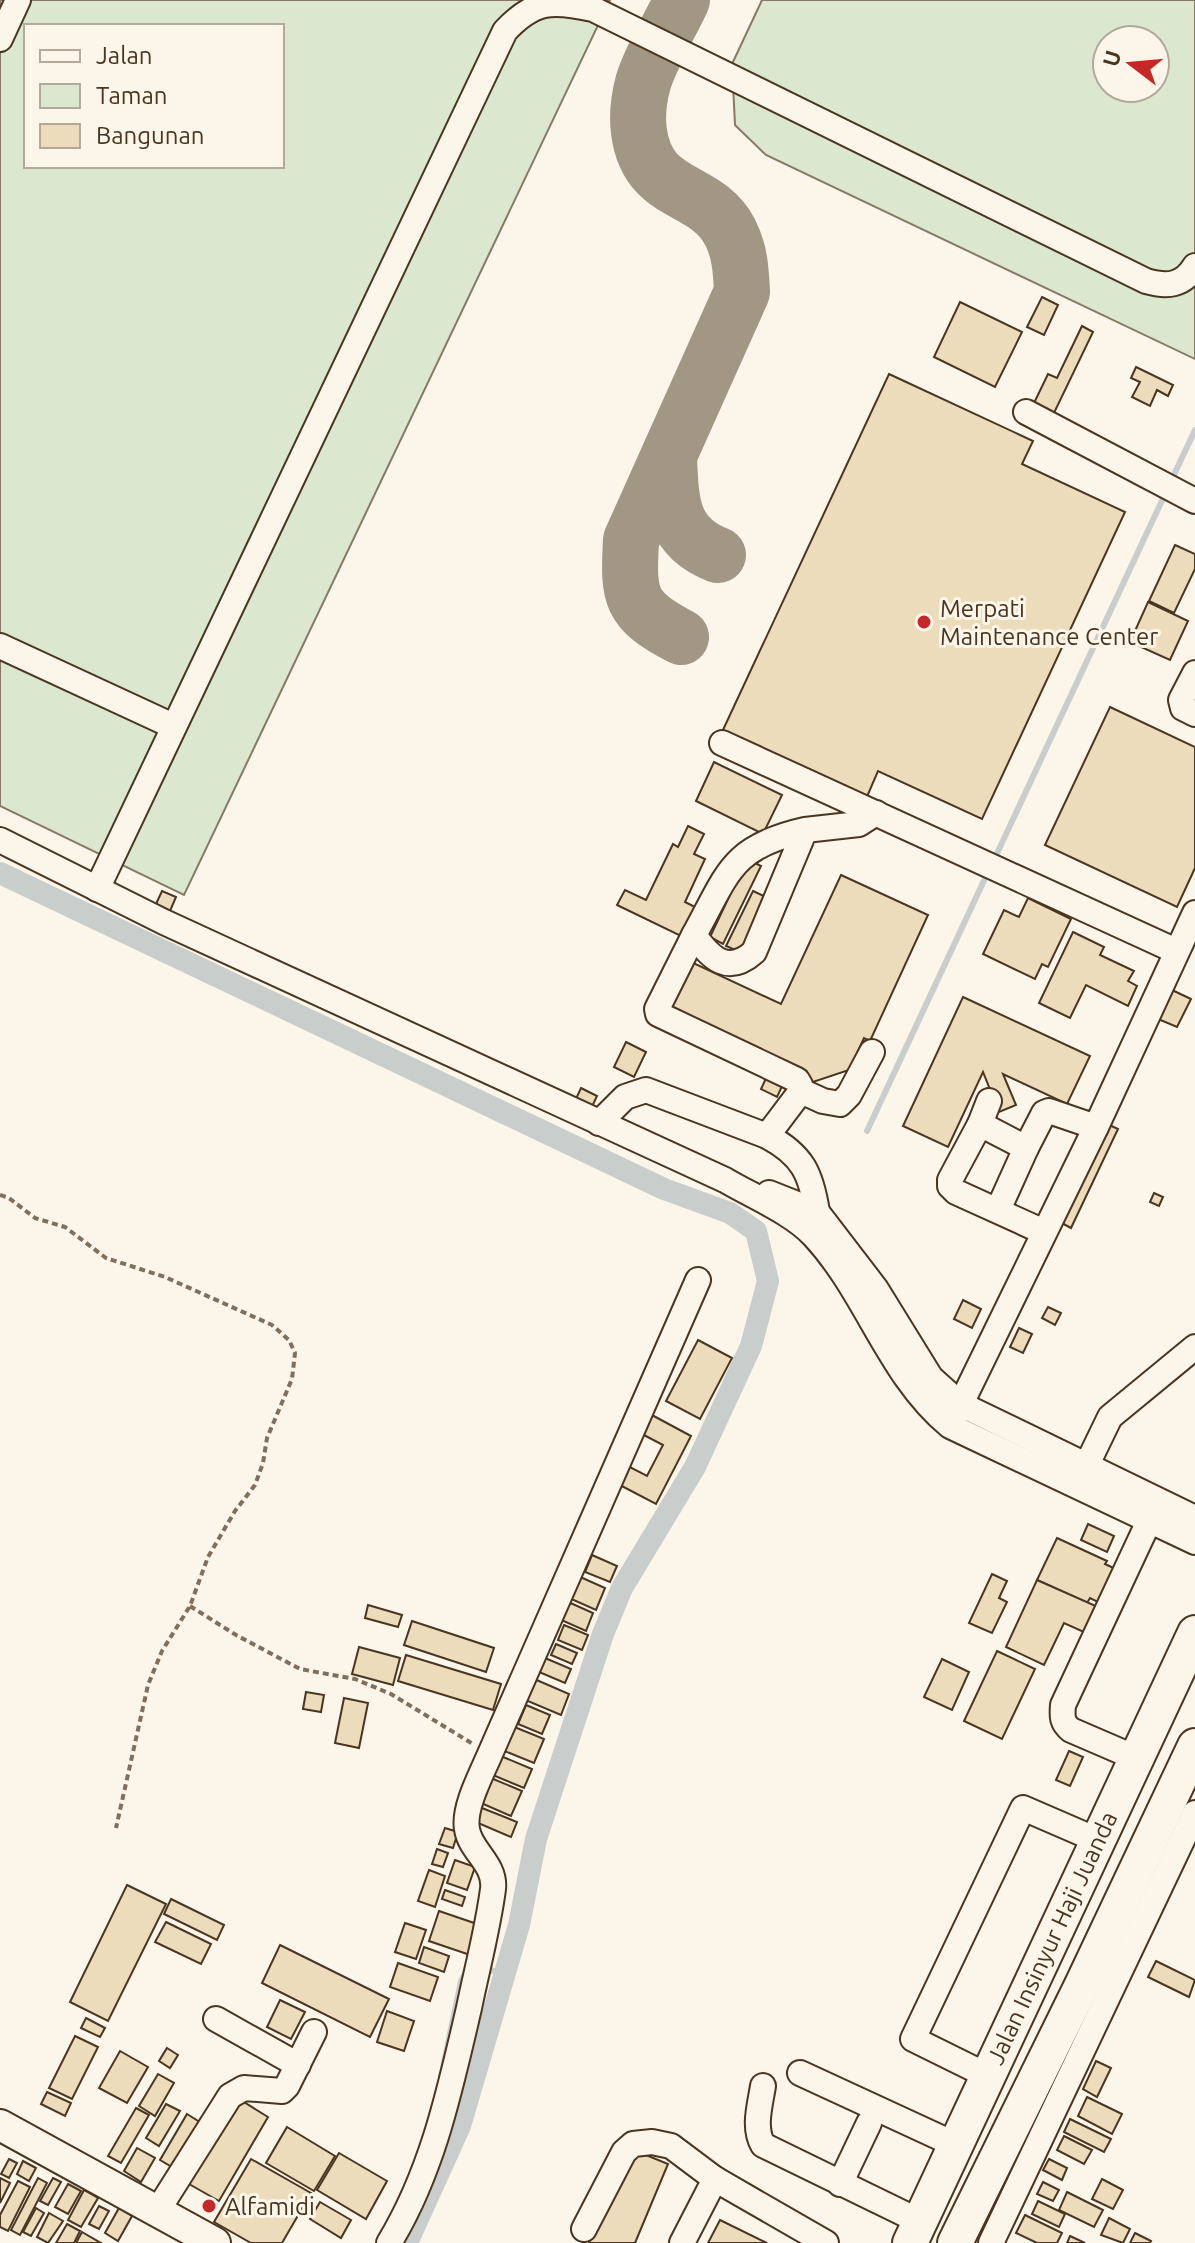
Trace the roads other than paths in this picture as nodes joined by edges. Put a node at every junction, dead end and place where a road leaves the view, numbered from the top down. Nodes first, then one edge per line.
1 (18, 0) edge
2 (0, 39) edge
3 (1195, 266) edge
4 (1026, 412) dead end
5 (1195, 501) edge
6 (0, 646) edge
7 (1195, 673) edge
8 (1195, 714) edge
9 (173, 726) junction
10 (722, 743) dead end
11 (876, 813) junction
12 (805, 830) junction
13 (0, 840) edge
14 (97, 889) junction
15 (1195, 913) edge
16 (694, 935) junction
17 (1176, 951) junction
18 (872, 1052) dead end
19 (801, 1091) junction
20 (989, 1101) dead end
21 (599, 1123) junction
22 (980, 1124) junction
23 (1096, 1127) junction
24 (767, 1136) junction
25 (1026, 1148) junction
26 (725, 1180) junction
27 (998, 1210) junction
28 (817, 1212) junction
29 (1044, 1232) junction
30 (698, 1280) dead end
31 (1195, 1347) edge
32 (959, 1406) junction
33 (1085, 1468) junction
34 (1195, 1518) edge
35 (1150, 1519) junction
36 (1195, 1542) edge
37 (1195, 1633) edge
38 (1195, 1746) edge
39 (1136, 1758) junction
40 (1195, 1813) edge
41 (1097, 1840) junction
42 (1039, 1964) junction
43 (1082, 1985) junction
44 (216, 2019) dead end
45 (314, 2032) dead end
46 (298, 2065) junction
47 (800, 2073) dead end
48 (988, 2076) junction
49 (763, 2086) dead end
50 (869, 2123) dead end
51 (0, 2125) edge
52 (956, 2145) junction
53 (715, 2179) junction
54 (840, 2184) junction
55 (158, 2210) junction
56 (584, 2229) dead end
57 (915, 2233) edge
58 (215, 2243) edge
59 (389, 2243) edge
60 (682, 2243) edge
61 (826, 2243) edge
62 (955, 2243) edge
63 (991, 2243) edge

1 - 2 street
3 - 9 street
4 - 5 street
6 - 9 street
7 - 8 street
9 - 14 street
10 - 11 street
11 - 12 street
11 - 17 street
12 - 16 street
12 - 16 street
13 - 14 street
14 - 21 street
15 - 17 street
16 - 19 street
17 - 23 street
18 - 19 street
19 - 24 street
20 - 22 street
21 - 24 street
21 - 26 street
22 - 25 street
22 - 27 street
23 - 25 street
23 - 29 street
24 - 28 street
25 - 27 street
26 - 28 street
26 - 32 street
27 - 29 street
28 - 32 street
29 - 32 street
30 - 59 street
31 - 33 street
32 - 33 street
33 - 34 street
33 - 35 street
35 - 36 street
35 - 39 street
37 - 39 highway, Jalan Insinyur Haji Juanda
38 - 43 highway, Jalan Insinyur Haji Juanda
39 - 41 highway, Jalan Insinyur Haji Juanda
40 - 63 street
41 - 42 highway, Jalan Insinyur Haji Juanda
41 - 48 street
42 - 43 highway
42 - 48 highway, Jalan Insinyur Haji Juanda
43 - 62 highway, Jalan Insinyur Haji Juanda
44 - 46 street
45 - 46 street
46 - 55 street
47 - 52 street
48 - 52 highway, Jalan Insinyur Haji Juanda
49 - 54 street
50 - 54 street
51 - 55 main road
52 - 57 highway, Jalan Insinyur Haji Juanda
53 - 56 street
53 - 60 street
53 - 61 street
54 - 57 street
55 - 58 main road

